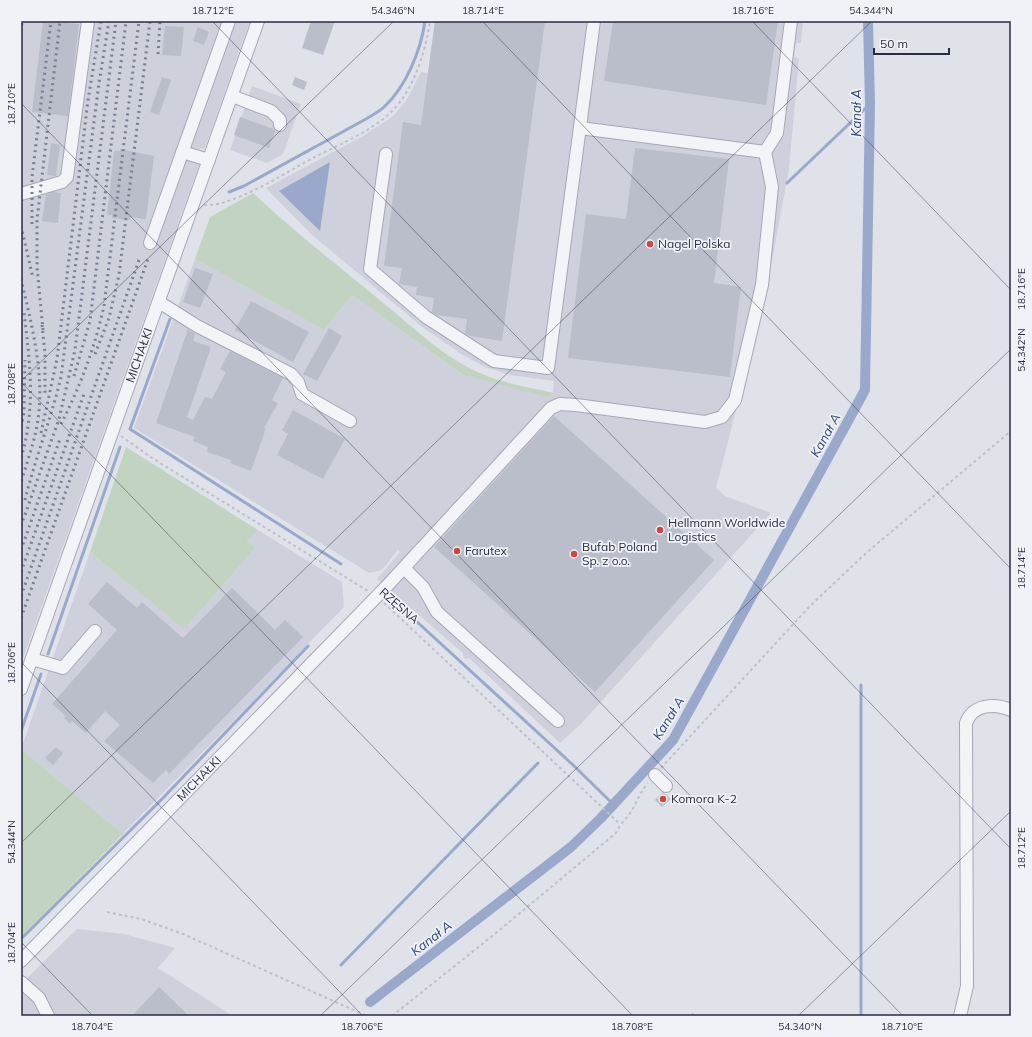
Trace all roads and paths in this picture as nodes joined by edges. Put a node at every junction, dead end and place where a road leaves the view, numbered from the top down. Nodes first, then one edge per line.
1 (88, 21) edge
2 (229, 21) edge
3 (258, 21) edge
4 (430, 21) edge
5 (594, 21) edge
6 (790, 21) edge
7 (232, 96) junction
8 (280, 125) dead end
9 (580, 128) junction
10 (182, 152) junction
11 (765, 152) junction
12 (386, 154) dead end
13 (209, 160) junction
14 (21, 194) edge
15 (193, 205) junction
16 (150, 243) dead end
17 (158, 302) junction
18 (350, 421) dead end
19 (1011, 431) edge
20 (112, 432) junction
21 (404, 568) junction
22 (377, 597) junction
23 (95, 631) dead end
24 (32, 659) junction
25 (21, 689) edge
26 (1011, 710) edge
27 (558, 721) dead end
28 (655, 775) junction
29 (666, 786) dead end
30 (620, 824) junction
31 (107, 912) dead end
32 (21, 961) edge
33 (21, 982) edge
34 (693, 1012) dead end
35 (48, 1016) edge
36 (367, 1016) edge
37 (392, 1016) edge
38 (692, 1016) edge
39 (960, 1016) edge

1 - 14 street
2 - 10 street
3 - 7 street, MICHAŁKI
4 - 15 path
5 - 9 street
6 - 11 street
7 - 8 street
7 - 13 street, MICHAŁKI
9 - 11 street
9 - 12 street
10 - 13 street
10 - 16 street
11 - 21 street, MICHAŁKI
13 - 15 street, MICHAŁKI
15 - 17 street, MICHAŁKI
17 - 18 street
17 - 20 street, MICHAŁKI
19 - 28 path
20 - 22 path, RZĘSNA
20 - 24 street, MICHAŁKI
21 - 22 street, MICHAŁKI
21 - 27 street
22 - 30 path, RZĘSNA
22 - 32 street, MICHAŁKI
23 - 24 street
24 - 25 street, MICHAŁKI
26 - 39 street
28 - 29 street
28 - 30 path
30 - 37 path
31 - 36 path
33 - 35 street
34 - 38 path

